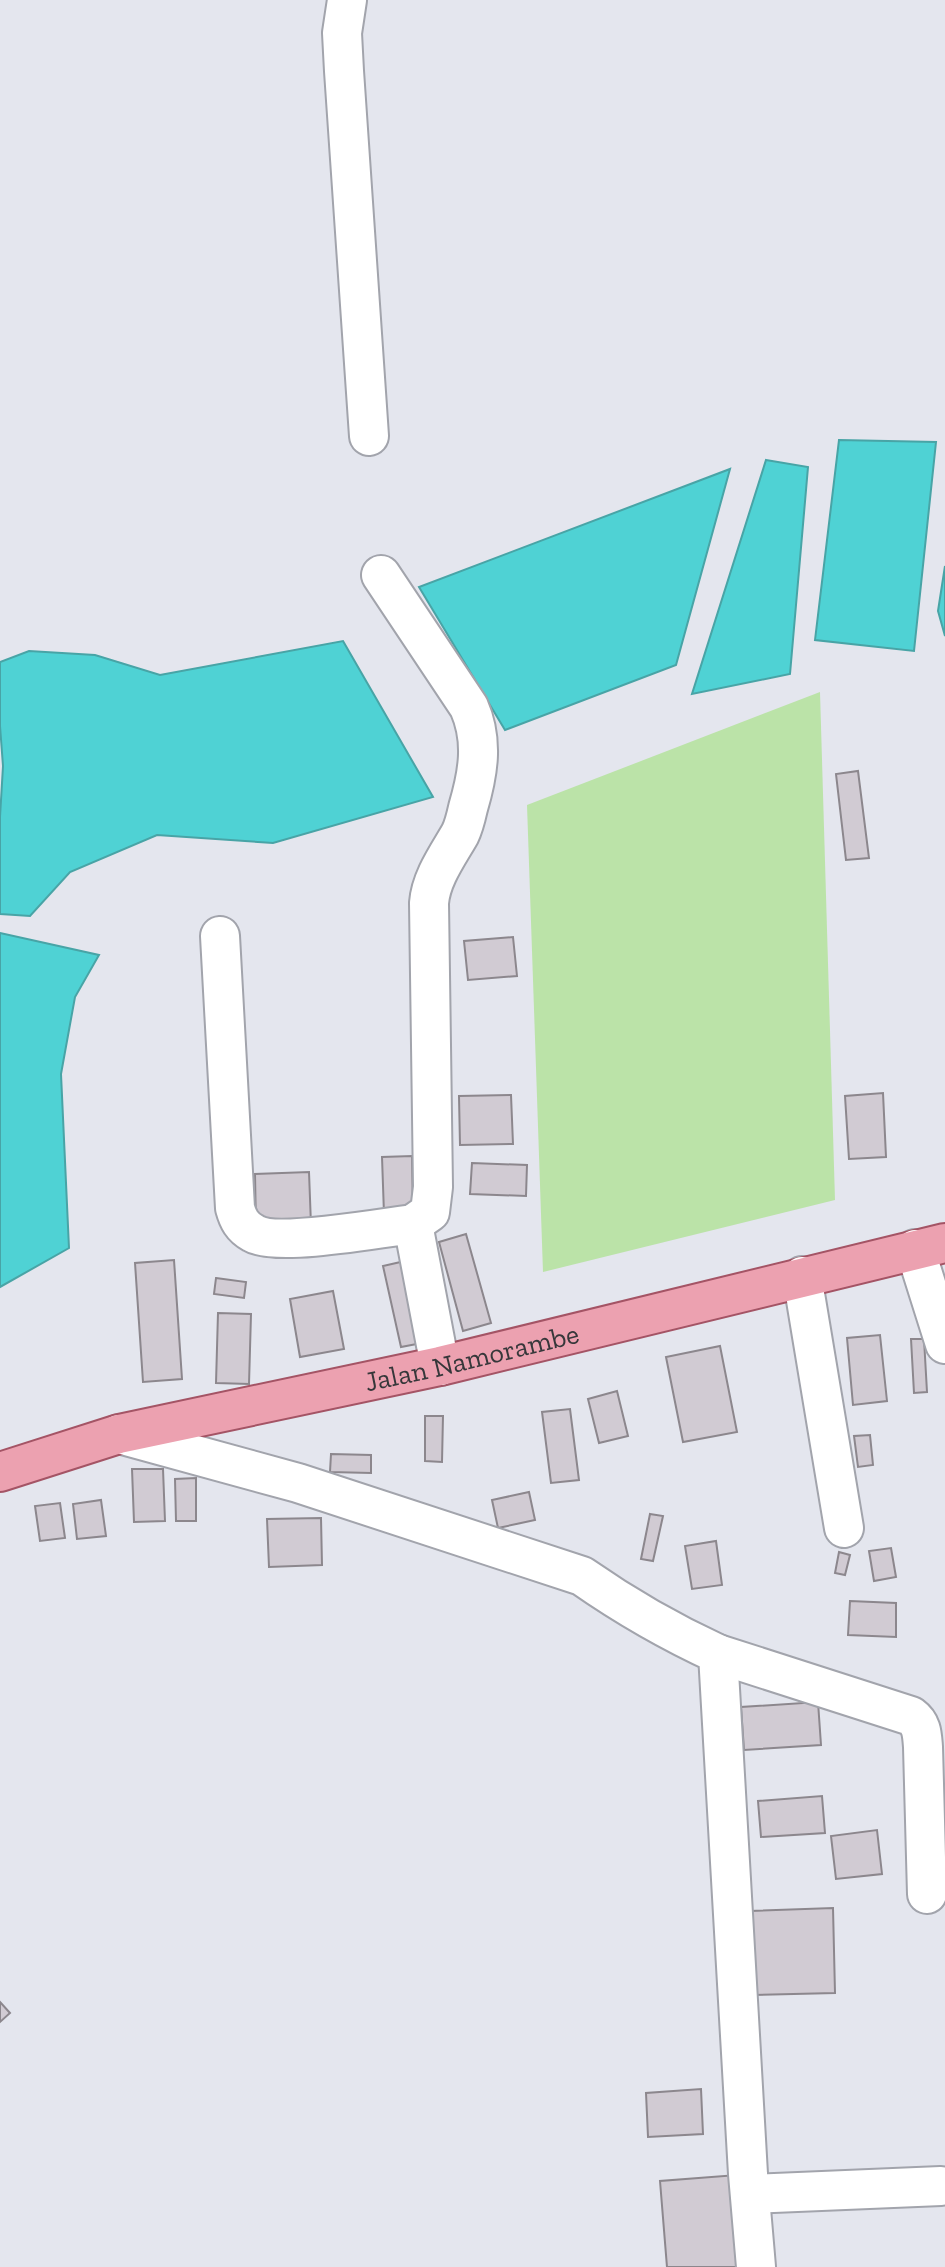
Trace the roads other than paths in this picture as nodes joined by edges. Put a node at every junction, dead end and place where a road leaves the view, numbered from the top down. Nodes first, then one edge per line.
1 (347, 0) edge
2 (369, 436) dead end
3 (381, 575) dead end
4 (220, 936) dead end
5 (413, 1224) junction
6 (930, 1246) edge
7 (802, 1276) junction
8 (945, 1344) edge
9 (440, 1366) junction
10 (119, 1434) junction
11 (0, 1472) edge
12 (844, 1528) dead end
13 (718, 1654) junction
14 (927, 1894) dead end
15 (942, 2186) dead end
16 (750, 2194) junction
17 (756, 2267) edge

1 - 2 street
3 - 5 street
4 - 5 street
5 - 9 street
6 - 7 main road, Jalan Namorambe
6 - 8 street
7 - 9 main road, Jalan Namorambe
7 - 12 street
9 - 10 main road, Jalan Namorambe
10 - 11 main road, Jalan Namorambe
10 - 13 street
13 - 14 street
13 - 16 street
15 - 16 street
16 - 17 street

